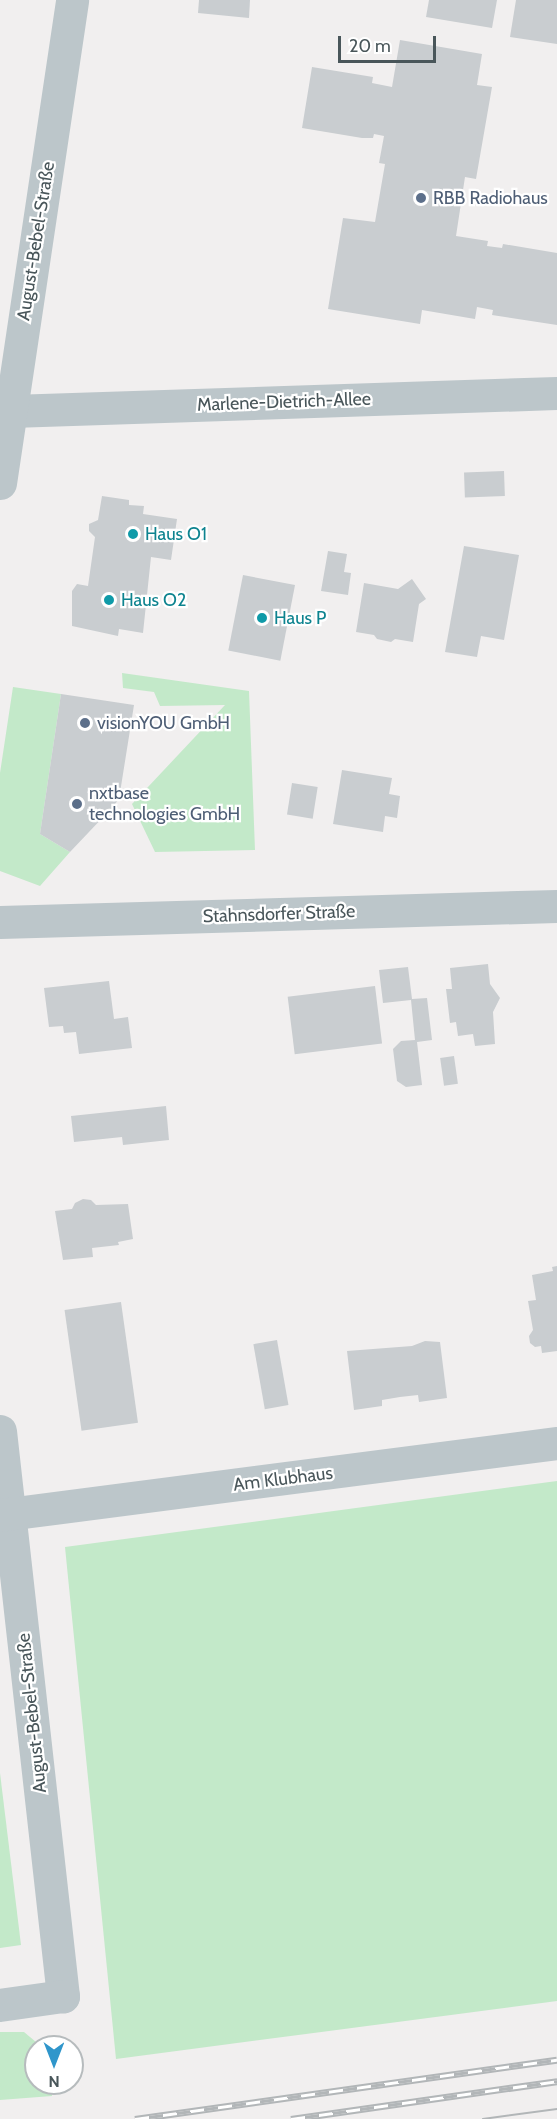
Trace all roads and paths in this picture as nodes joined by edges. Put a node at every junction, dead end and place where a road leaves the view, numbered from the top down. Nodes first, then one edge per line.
1 (72, 0) edge
2 (557, 393) edge
3 (11, 411) junction
4 (0, 483) edge
5 (557, 906) edge
6 (0, 922) edge
7 (0, 1431) edge
8 (557, 1443) edge
9 (5, 1515) edge
10 (0, 2006) edge

1 - 3 street, August-Bebel-Straße
2 - 3 street, Marlene-Dietrich-Allee
3 - 4 street, August-Bebel-Straße
5 - 6 street, Stahnsdorfer Straße
7 - 9 street, August-Bebel-Straße
8 - 9 street, Am Klubhaus
9 - 10 street, August-Bebel-Straße

